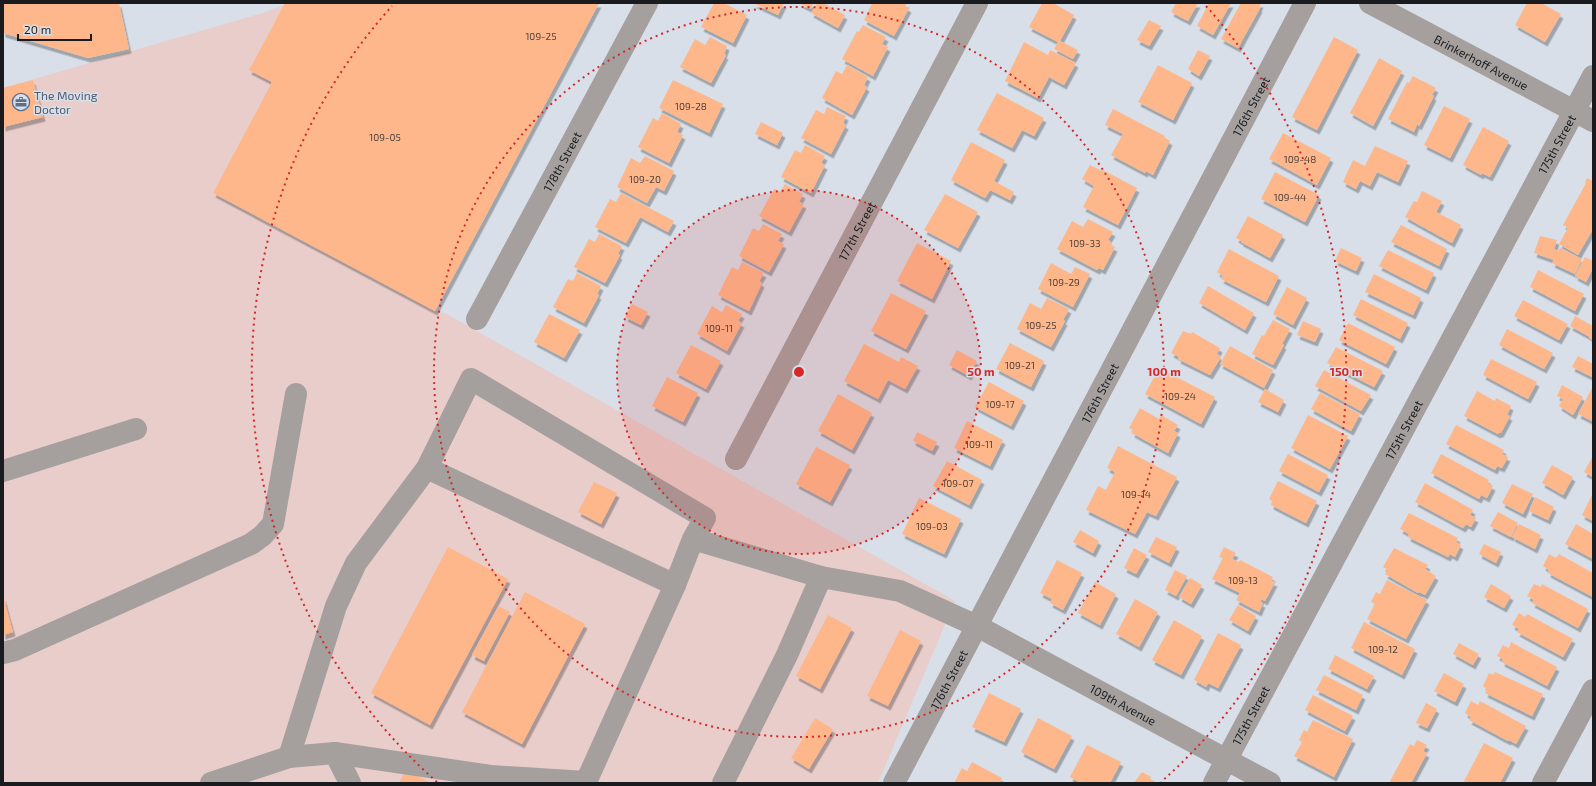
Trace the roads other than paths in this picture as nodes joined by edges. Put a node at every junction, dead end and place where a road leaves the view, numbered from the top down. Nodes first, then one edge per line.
1 (647, 3) edge
2 (977, 3) edge
3 (1305, 3) edge
4 (1370, 3) edge
5 (1593, 76) edge
6 (1574, 111) junction
7 (1593, 121) edge
8 (477, 319) dead end
9 (296, 394) dead end
10 (136, 429) dead end
11 (736, 459) dead end
12 (427, 468) junction
13 (3, 471) edge
14 (693, 539) junction
15 (821, 577) junction
16 (675, 585) junction
17 (977, 626) junction
18 (3, 653) edge
19 (1593, 690) edge
20 (335, 753) junction
21 (289, 757) junction
22 (1227, 759) junction
23 (490, 779) edge
24 (211, 783) edge
25 (350, 783) edge
26 (589, 783) edge
27 (723, 783) edge
28 (894, 783) edge
29 (1214, 783) edge
30 (1270, 783) edge
31 (1543, 783) edge

1 - 8 street, 178th Street
2 - 11 street, 177th Street
3 - 17 street, 176th Street
4 - 6 street, Brinkerhoff Avenue
5 - 6 street, 175th Street
6 - 7 street, Brinkerhoff Avenue
6 - 22 street, 175th Street
9 - 18 street
10 - 13 street
12 - 14 street
12 - 16 street
12 - 21 street
14 - 15 street, 109th Avenue
14 - 16 street
15 - 17 street, 109th Avenue
15 - 27 street
16 - 26 street
17 - 22 street, 109th Avenue
17 - 28 street, 176th Street
19 - 31 street
20 - 21 street
20 - 23 street
20 - 25 street
21 - 24 street
22 - 29 street, 175th Street
22 - 30 street, 109th Avenue
23 - 26 street

